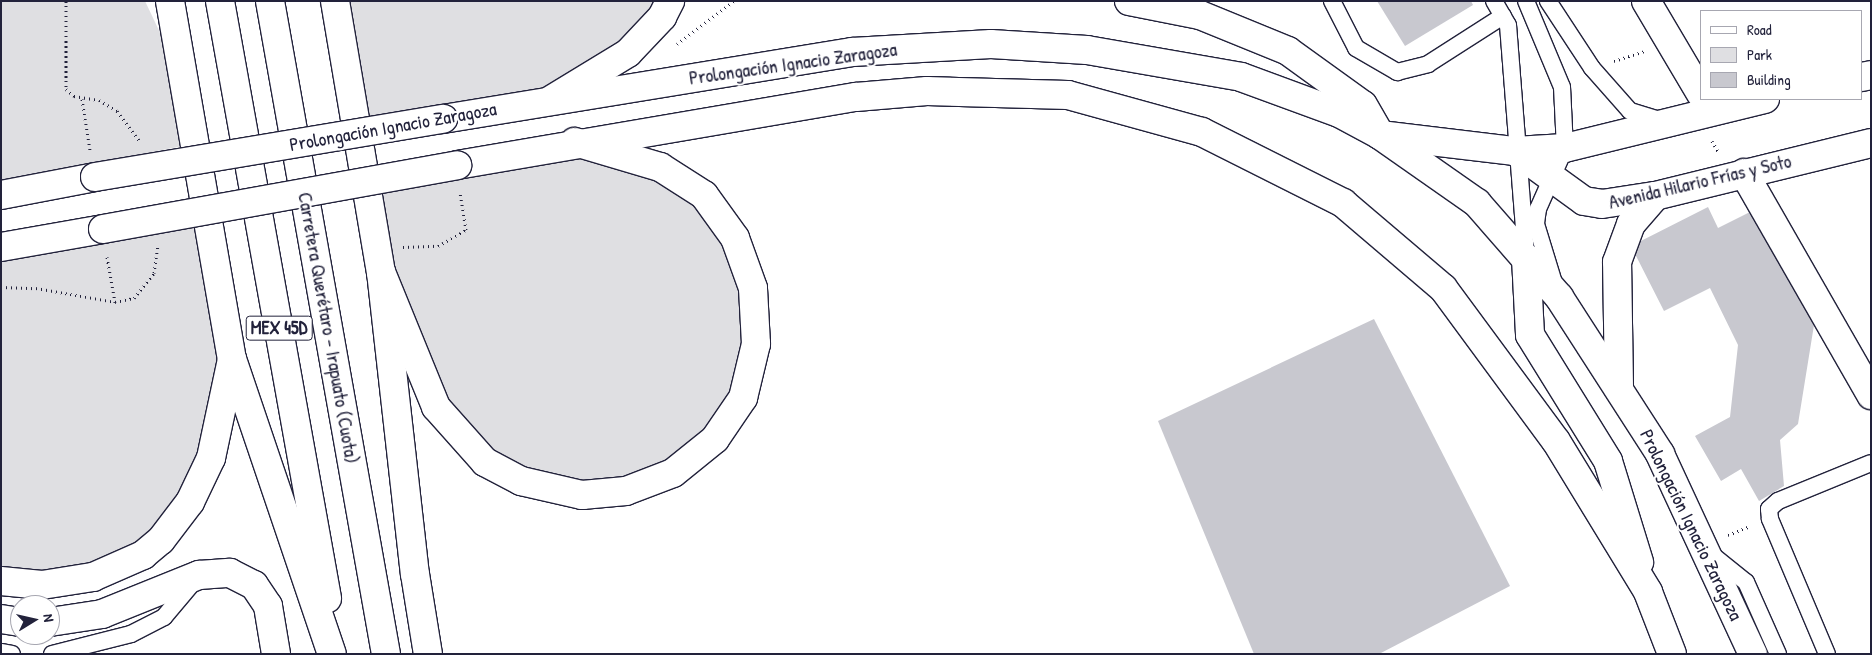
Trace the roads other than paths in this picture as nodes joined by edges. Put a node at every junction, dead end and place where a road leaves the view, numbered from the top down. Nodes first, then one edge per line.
1 (158, 1) edge
2 (170, 1) edge
3 (220, 1) edge
4 (270, 1) edge
5 (335, 1) edge
6 (670, 1) edge
7 (1129, 1) edge
8 (1332, 1) edge
9 (1494, 1) edge
10 (1526, 1) edge
11 (1548, 1) edge
12 (1646, 1) edge
13 (1503, 16) junction
14 (178, 42) junction
15 (1700, 98) edge
16 (551, 100) junction
17 (1753, 100) edge
18 (1703, 104) edge
19 (1663, 121) junction
20 (1380, 135) junction
21 (575, 142) junction
22 (1871, 143) edge
23 (1565, 148) junction
24 (1514, 151) junction
25 (1737, 174) junction
26 (1554, 180) junction
27 (1, 195) edge
28 (1655, 196) junction
29 (1, 247) edge
30 (1526, 258) junction
31 (382, 272) junction
32 (1559, 296) junction
33 (232, 359) junction
34 (1619, 386) junction
35 (1871, 394) edge
36 (1871, 463) edge
37 (1705, 547) junction
38 (199, 575) junction
39 (1, 581) edge
40 (1648, 592) junction
41 (60, 620) edge
42 (1, 652) edge
43 (12, 654) edge
44 (52, 654) edge
45 (276, 654) edge
46 (332, 654) edge
47 (337, 654) edge
48 (386, 654) edge
49 (428, 654) edge
50 (1672, 654) edge
51 (1753, 654) edge
52 (1778, 654) edge
53 (1827, 654) edge

1 - 14 main road
2 - 14 main road
3 - 47 main road, MEX 45D
4 - 48 main road, Carretera Querétaro - Irapuato (Cuota) / MEX 45D
5 - 31 main road
6 - 16 main road
7 - 20 main road
8 - 13 lane
9 - 13 lane
10 - 23 lane
11 - 19 lane
12 - 15 main road
13 - 24 lane
14 - 33 main road
16 - 20 main road, Prolongación Ignacio Zaragoza
16 - 27 main road, Prolongación Ignacio Zaragoza, bridge
17 - 18 main road, Avenida Hilario Frías y Soto
18 - 19 main road, Avenida Hilario Frías y Soto
19 - 23 main road, Avenida Hilario Frías y Soto
20 - 24 main road, Avenida Hilario Frías y Soto
20 - 30 main road, Prolongación Ignacio Zaragoza
21 - 29 main road, bridge
21 - 31 main road
21 - 40 main road
22 - 25 main road, Avenida Hilario Frías y Soto
23 - 24 main road, Avenida Hilario Frías y Soto
23 - 26 lane
24 - 26 main road, Avenida Hilario Frías y Soto
24 - 30 lane
25 - 28 main road, Avenida Hilario Frías y Soto
25 - 35 main road
26 - 28 main road, Avenida Hilario Frías y Soto
26 - 32 lane
28 - 34 main road
30 - 32 main road, Prolongación Ignacio Zaragoza
30 - 40 main road
31 - 49 main road
32 - 34 main road, Prolongación Ignacio Zaragoza
33 - 39 main road
33 - 46 main road
34 - 37 main road, Prolongación Ignacio Zaragoza
36 - 53 lane
37 - 51 main road, Prolongación Ignacio Zaragoza
37 - 52 lane
38 - 41 main road
38 - 44 lane
38 - 45 main road
40 - 50 main road
42 - 43 lane

